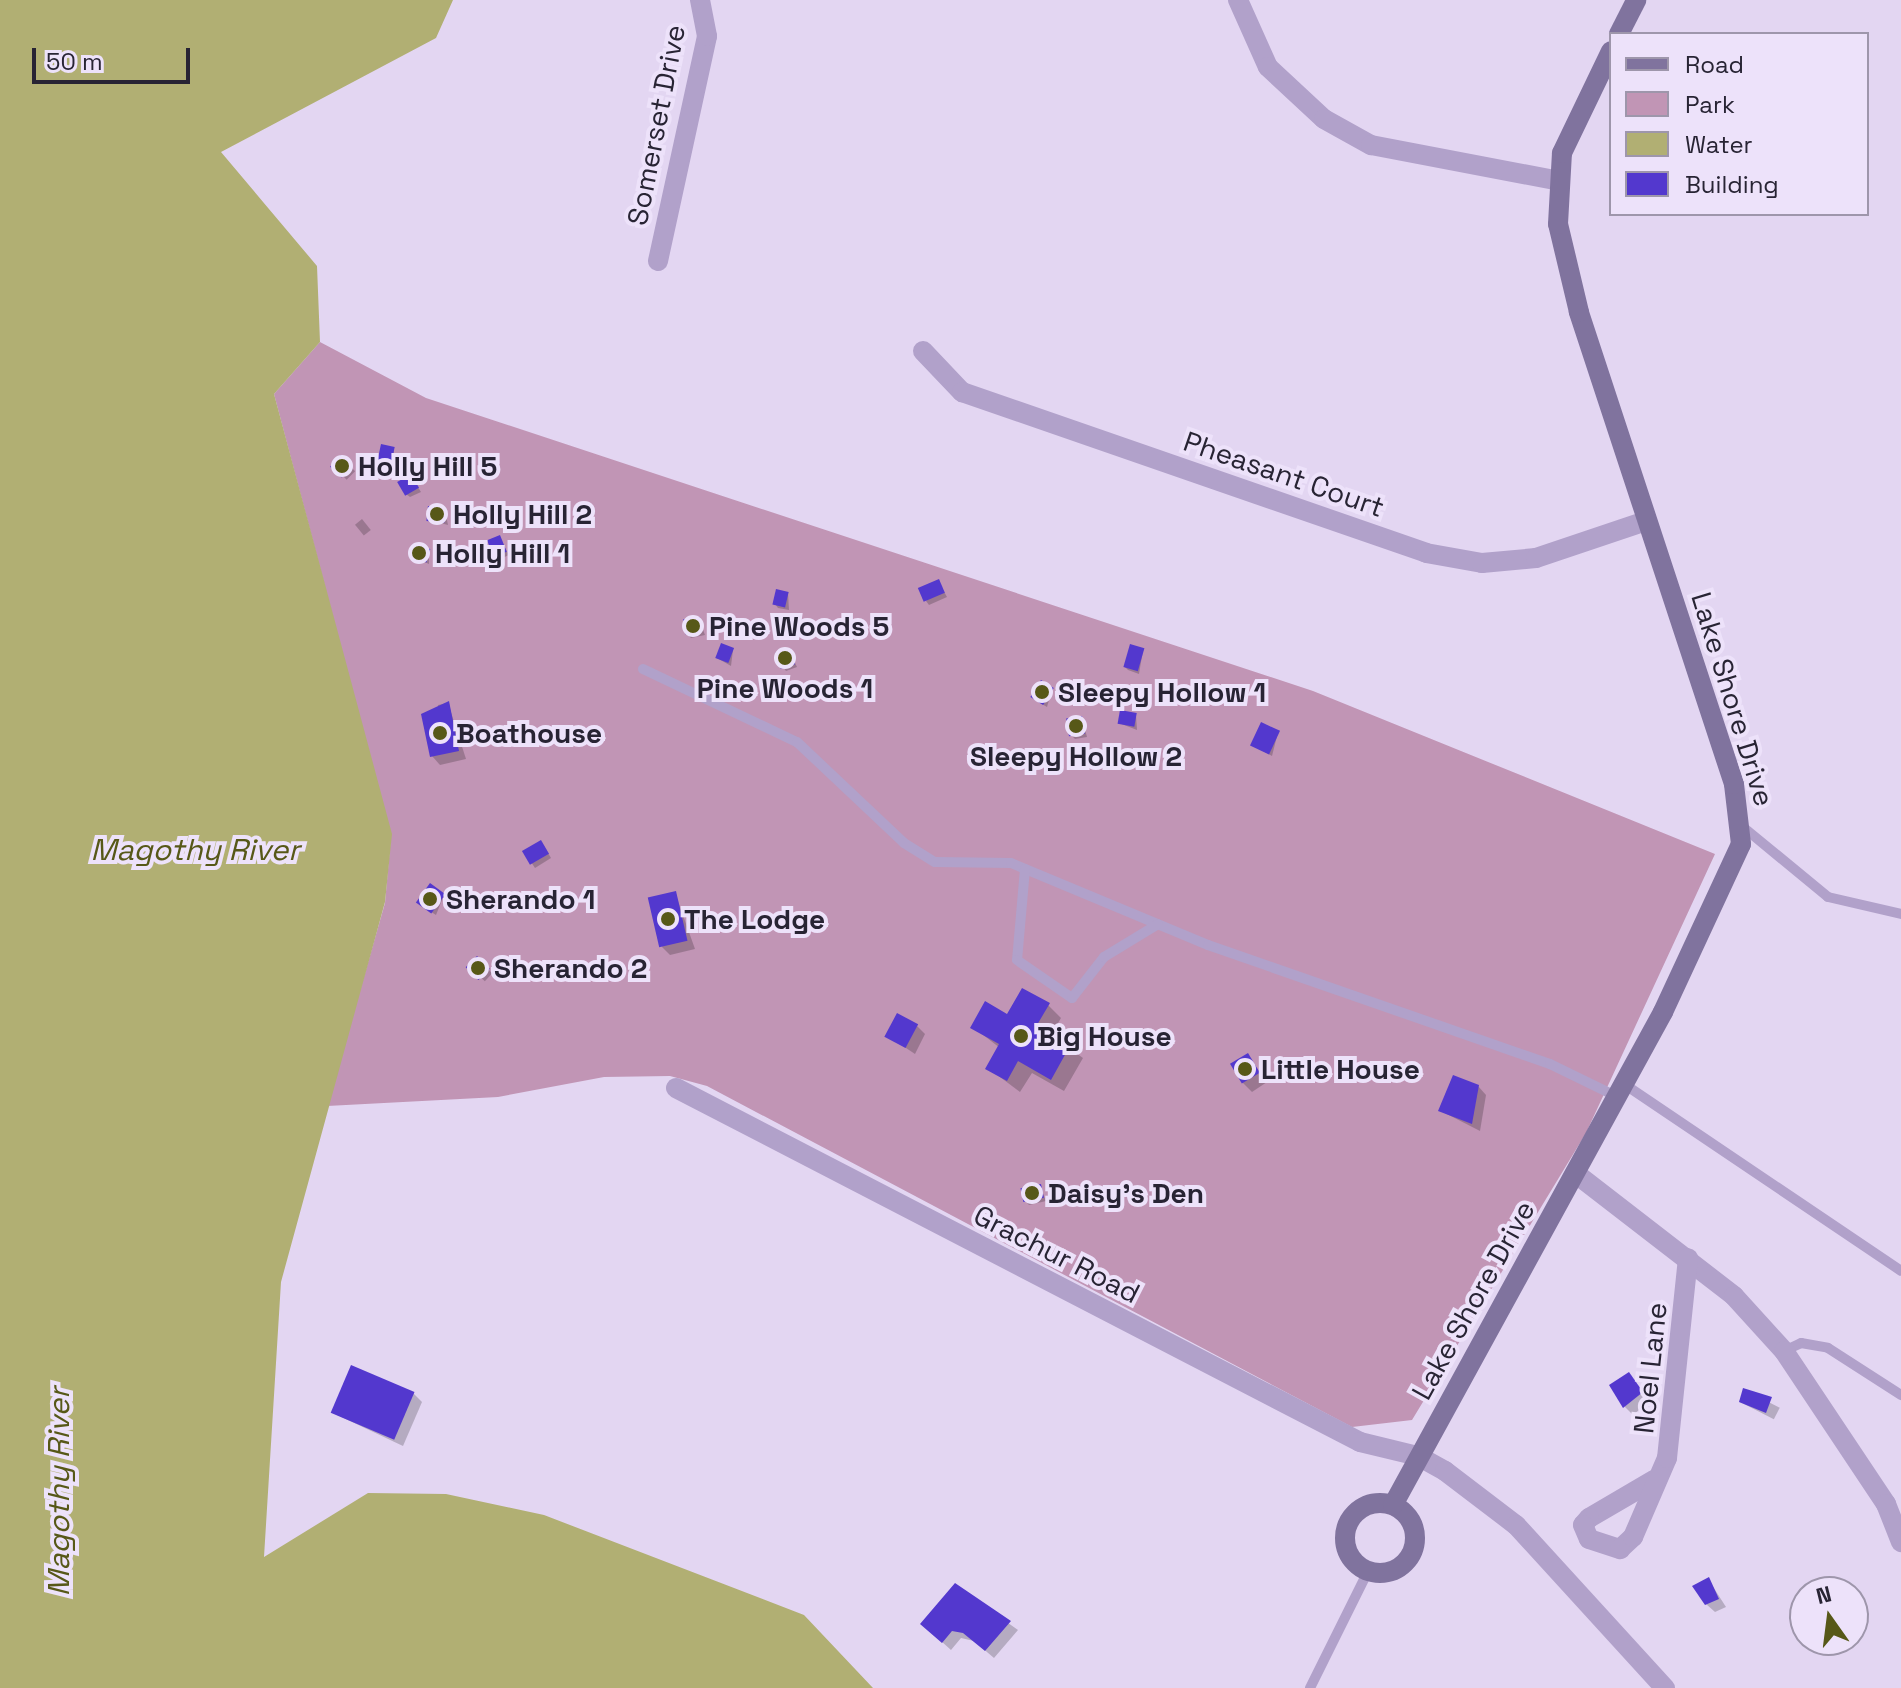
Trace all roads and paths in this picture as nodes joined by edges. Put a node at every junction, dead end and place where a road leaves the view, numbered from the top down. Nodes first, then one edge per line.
1 (700, 0) edge
2 (1238, 0) edge
3 (1636, 0) edge
4 (1620, 32) edge
5 (1609, 55) edge
6 (1559, 181) junction
7 (658, 261) dead end
8 (923, 351) dead end
9 (1646, 521) junction
10 (643, 669) dead end
11 (1743, 827) junction
12 (1025, 869) junction
13 (1901, 914) edge
14 (1158, 924) junction
15 (676, 1088) dead end
16 (1620, 1090) junction
17 (1575, 1173) junction
18 (1688, 1258) junction
19 (1901, 1271) edge
20 (1784, 1351) junction
21 (1901, 1395) edge
22 (1418, 1456) junction
23 (1654, 1480) dead end
24 (1393, 1505) junction
25 (1901, 1542) edge
26 (1368, 1571) junction
27 (1310, 1688) edge
28 (1665, 1688) edge

1 - 7 street, Somerset Drive
2 - 6 street
3 - 4 street
5 - 6 street, Lake Shore Drive
6 - 9 street, Lake Shore Drive
8 - 9 street, Pheasant Court
9 - 11 street, Lake Shore Drive
10 - 12 lane
11 - 13 lane
11 - 16 street, Lake Shore Drive
12 - 14 lane
12 - 14 lane
14 - 16 lane
15 - 22 street, Grachur Road
16 - 17 street, Lake Shore Drive
16 - 19 lane
17 - 18 street
17 - 22 street, Lake Shore Drive
18 - 20 street
18 - 23 street, Noel Lane
20 - 21 lane
20 - 25 street
22 - 24 street, Lake Shore Drive
22 - 28 street
24 - 26 street
24 - 26 street
26 - 27 lane

